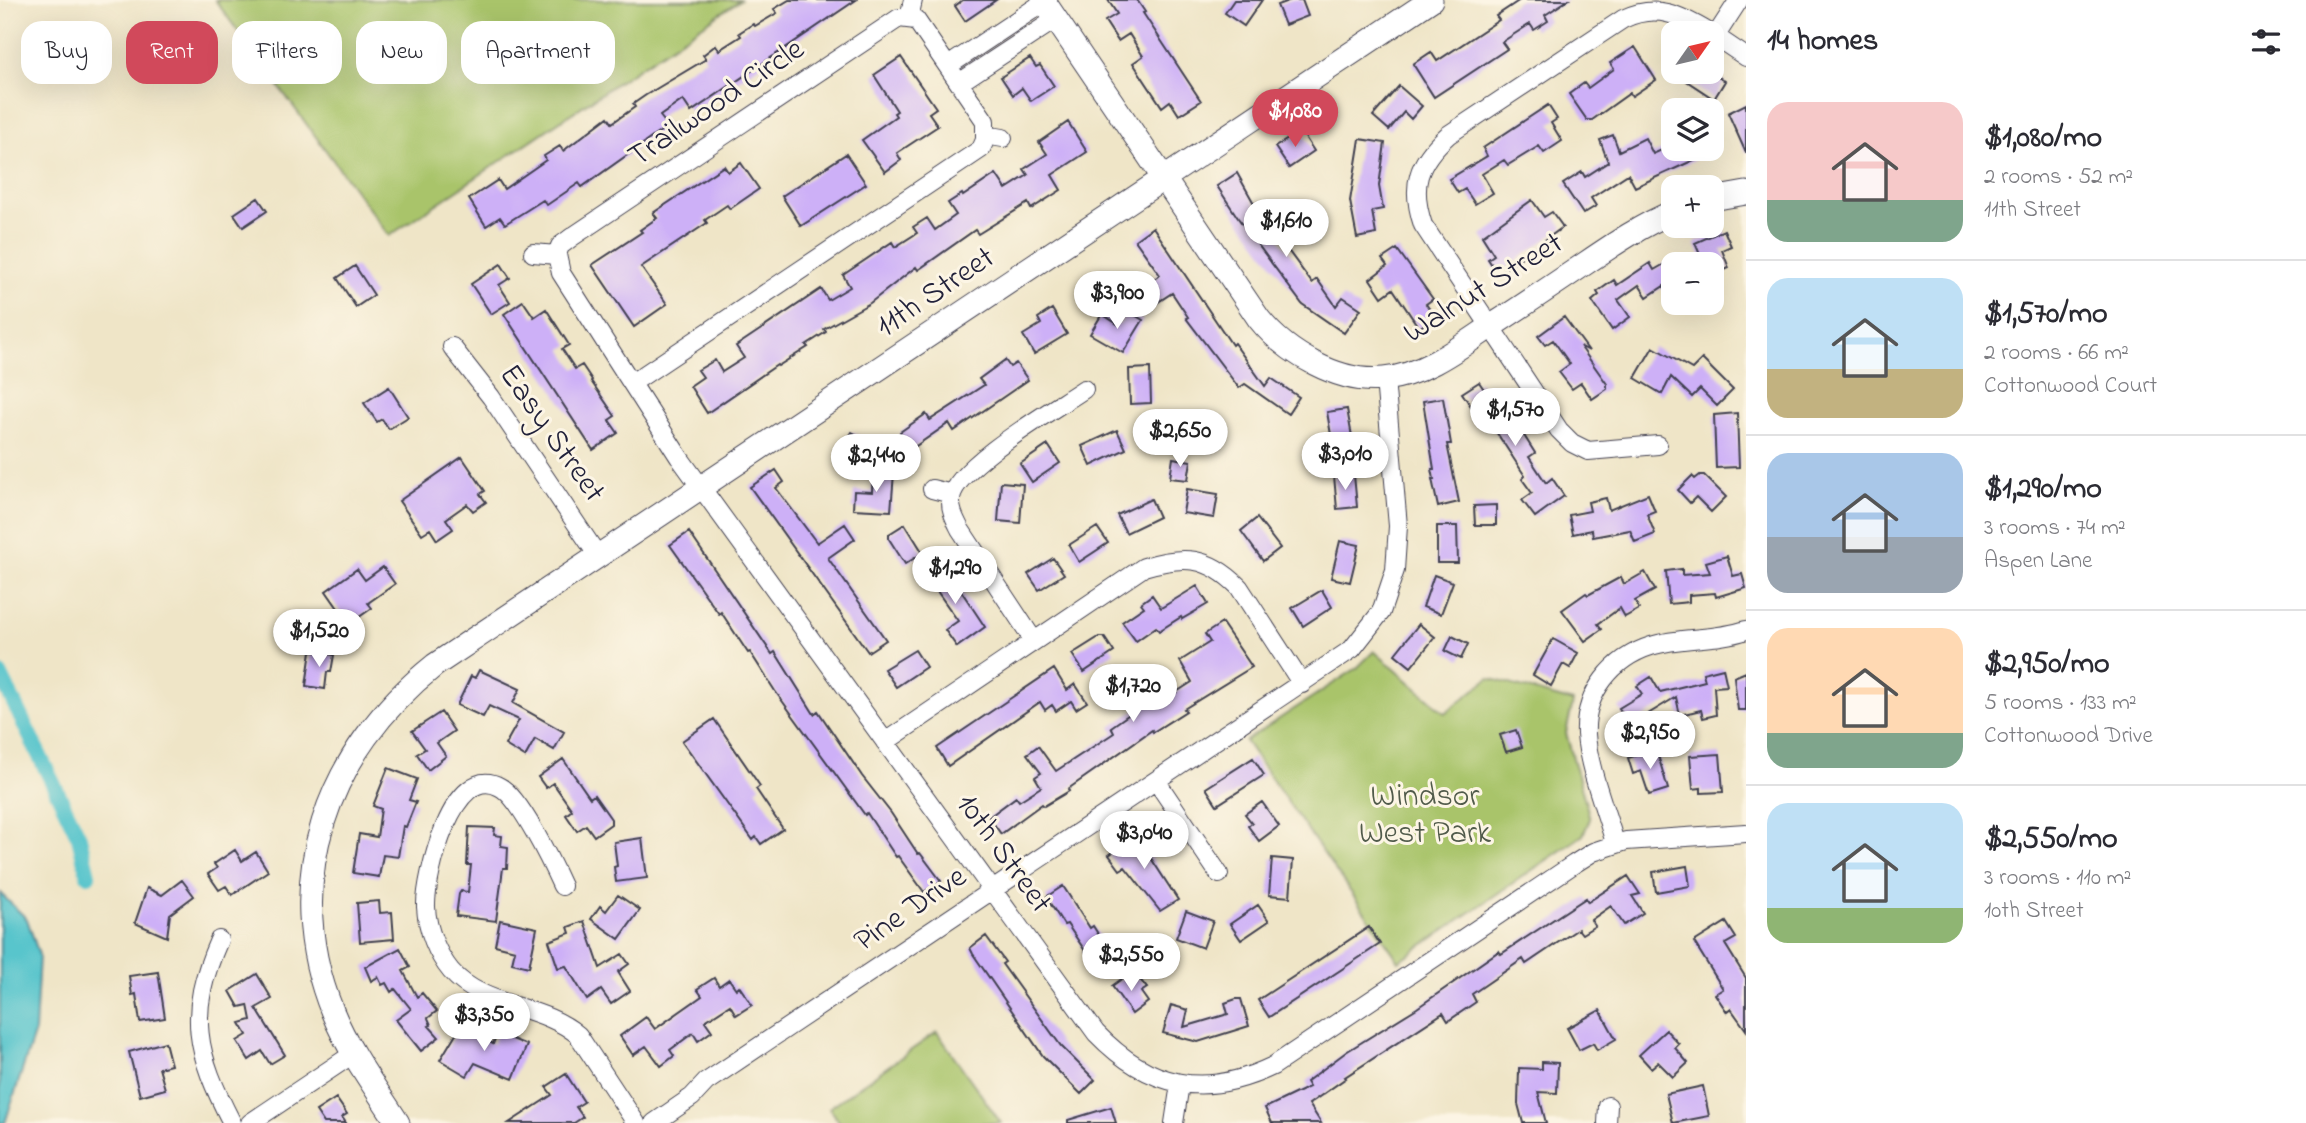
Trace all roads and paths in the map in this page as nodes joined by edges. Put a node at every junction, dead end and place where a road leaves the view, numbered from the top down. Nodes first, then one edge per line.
1 (913, 0) edge
2 (1431, 0) edge
3 (1739, 0) edge
4 (1051, 6) edge
5 (909, 18) junction
6 (1687, 21) edge
7 (1723, 21) edge
8 (1724, 43) edge
9 (1746, 57) edge
10 (948, 66) junction
11 (959, 83) junction
12 (985, 135) junction
13 (1003, 138) dead end
14 (1165, 178) junction
15 (1746, 192) edge
16 (1724, 197) edge
17 (1661, 218) edge
18 (533, 253) dead end
19 (557, 255) junction
20 (1490, 327) junction
21 (452, 347) dead end
22 (1385, 379) junction
23 (632, 383) junction
24 (1084, 389) dead end
25 (1658, 446) dead end
26 (702, 488) junction
27 (932, 489) dead end
28 (952, 494) junction
29 (598, 556) junction
30 (1746, 630) edge
31 (1034, 641) junction
32 (1302, 684) junction
33 (885, 742) junction
34 (1157, 782) junction
35 (1746, 833) edge
36 (1615, 843) junction
37 (1219, 874) dead end
38 (562, 886) dead end
39 (993, 891) junction
40 (219, 940) dead end
41 (354, 1054) junction
42 (1180, 1084) junction
43 (232, 1123) edge
44 (250, 1123) edge
45 (398, 1123) edge
46 (636, 1123) edge
47 (654, 1123) edge
48 (1174, 1123) edge

1 - 5 street
2 - 14 street, 11th Street
3 - 7 street
4 - 10 street
4 - 11 street
4 - 14 street, Walnut Street
5 - 10 street
5 - 19 street, Trailwood Circle
6 - 20 street
8 - 9 street
10 - 11 street
11 - 12 street
12 - 13 street
12 - 23 street
14 - 22 street, Walnut Street
14 - 26 street, 11th Street
15 - 16 street
17 - 20 street, Walnut Street
18 - 19 street
19 - 23 street
20 - 22 street, Walnut Street
20 - 25 street
21 - 29 street, Easy Street
22 - 32 street, Pine Drive
23 - 26 street, 10th Street
24 - 28 street
26 - 29 street, 11th Street
26 - 33 street, 10th Street
27 - 28 street
28 - 31 street
29 - 41 street, 11th Street
30 - 36 street
31 - 32 street
31 - 33 street
32 - 34 street, Pine Drive
33 - 39 street, 10th Street
34 - 37 street
34 - 39 street, Pine Drive
35 - 36 street, 10th Street
36 - 42 street, 10th Street
38 - 46 street
39 - 42 street, 10th Street
39 - 47 street, Pine Drive
40 - 43 street
41 - 44 street
41 - 45 street, 11th Street
42 - 48 street

